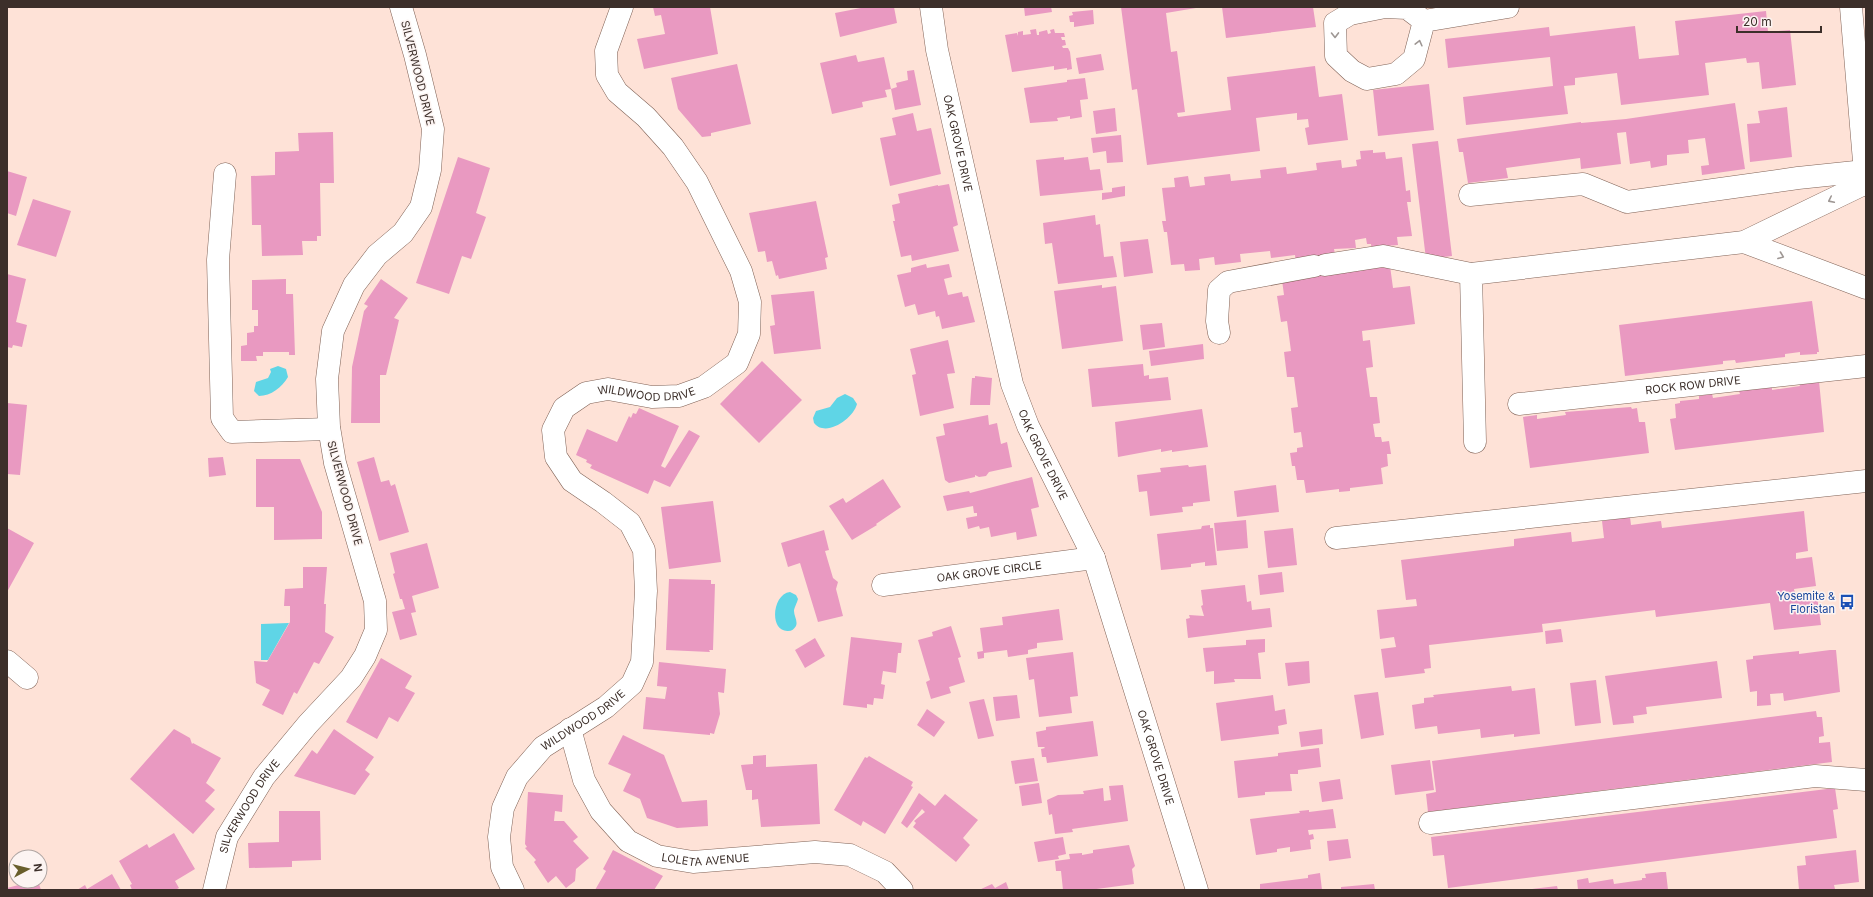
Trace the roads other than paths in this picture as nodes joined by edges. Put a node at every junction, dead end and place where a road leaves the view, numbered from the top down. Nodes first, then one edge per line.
1 (402, 7) edge
2 (622, 7) edge
3 (931, 7) edge
4 (1508, 7) edge
5 (1851, 7) edge
6 (1424, 21) dead end
7 (225, 174) dead end
8 (1866, 181) edge
9 (1470, 195) dead end
10 (1744, 242) junction
11 (1471, 274) junction
12 (1866, 288) edge
13 (1219, 333) dead end
14 (1866, 366) edge
15 (1520, 404) dead end
16 (329, 429) junction
17 (1475, 442) dead end
18 (1866, 481) edge
19 (1336, 538) dead end
20 (1094, 558) junction
21 (883, 585) dead end
22 (7, 661) edge
23 (27, 678) dead end
24 (570, 729) junction
25 (1866, 780) edge
26 (1430, 823) dead end
27 (214, 890) edge
28 (513, 890) edge
29 (902, 890) edge
30 (1198, 890) edge

1 - 16 street, SILVERWOOD DRIVE
2 - 24 street, WILDWOOD DRIVE
3 - 20 street, OAK GROVE DRIVE
4 - 6 street
5 - 8 street
7 - 16 street
8 - 9 street
8 -> 10 street
10 - 11 street
10 -> 12 street
11 - 13 street
11 - 17 street
14 - 15 street, ROCK ROW DRIVE
16 - 27 street, SILVERWOOD DRIVE
18 - 19 street
20 - 21 street, OAK GROVE CIRCLE
20 - 30 street, OAK GROVE DRIVE
22 - 23 street
24 - 28 street, WILDWOOD DRIVE
24 - 29 street, LOLETA AVENUE
25 - 26 street

